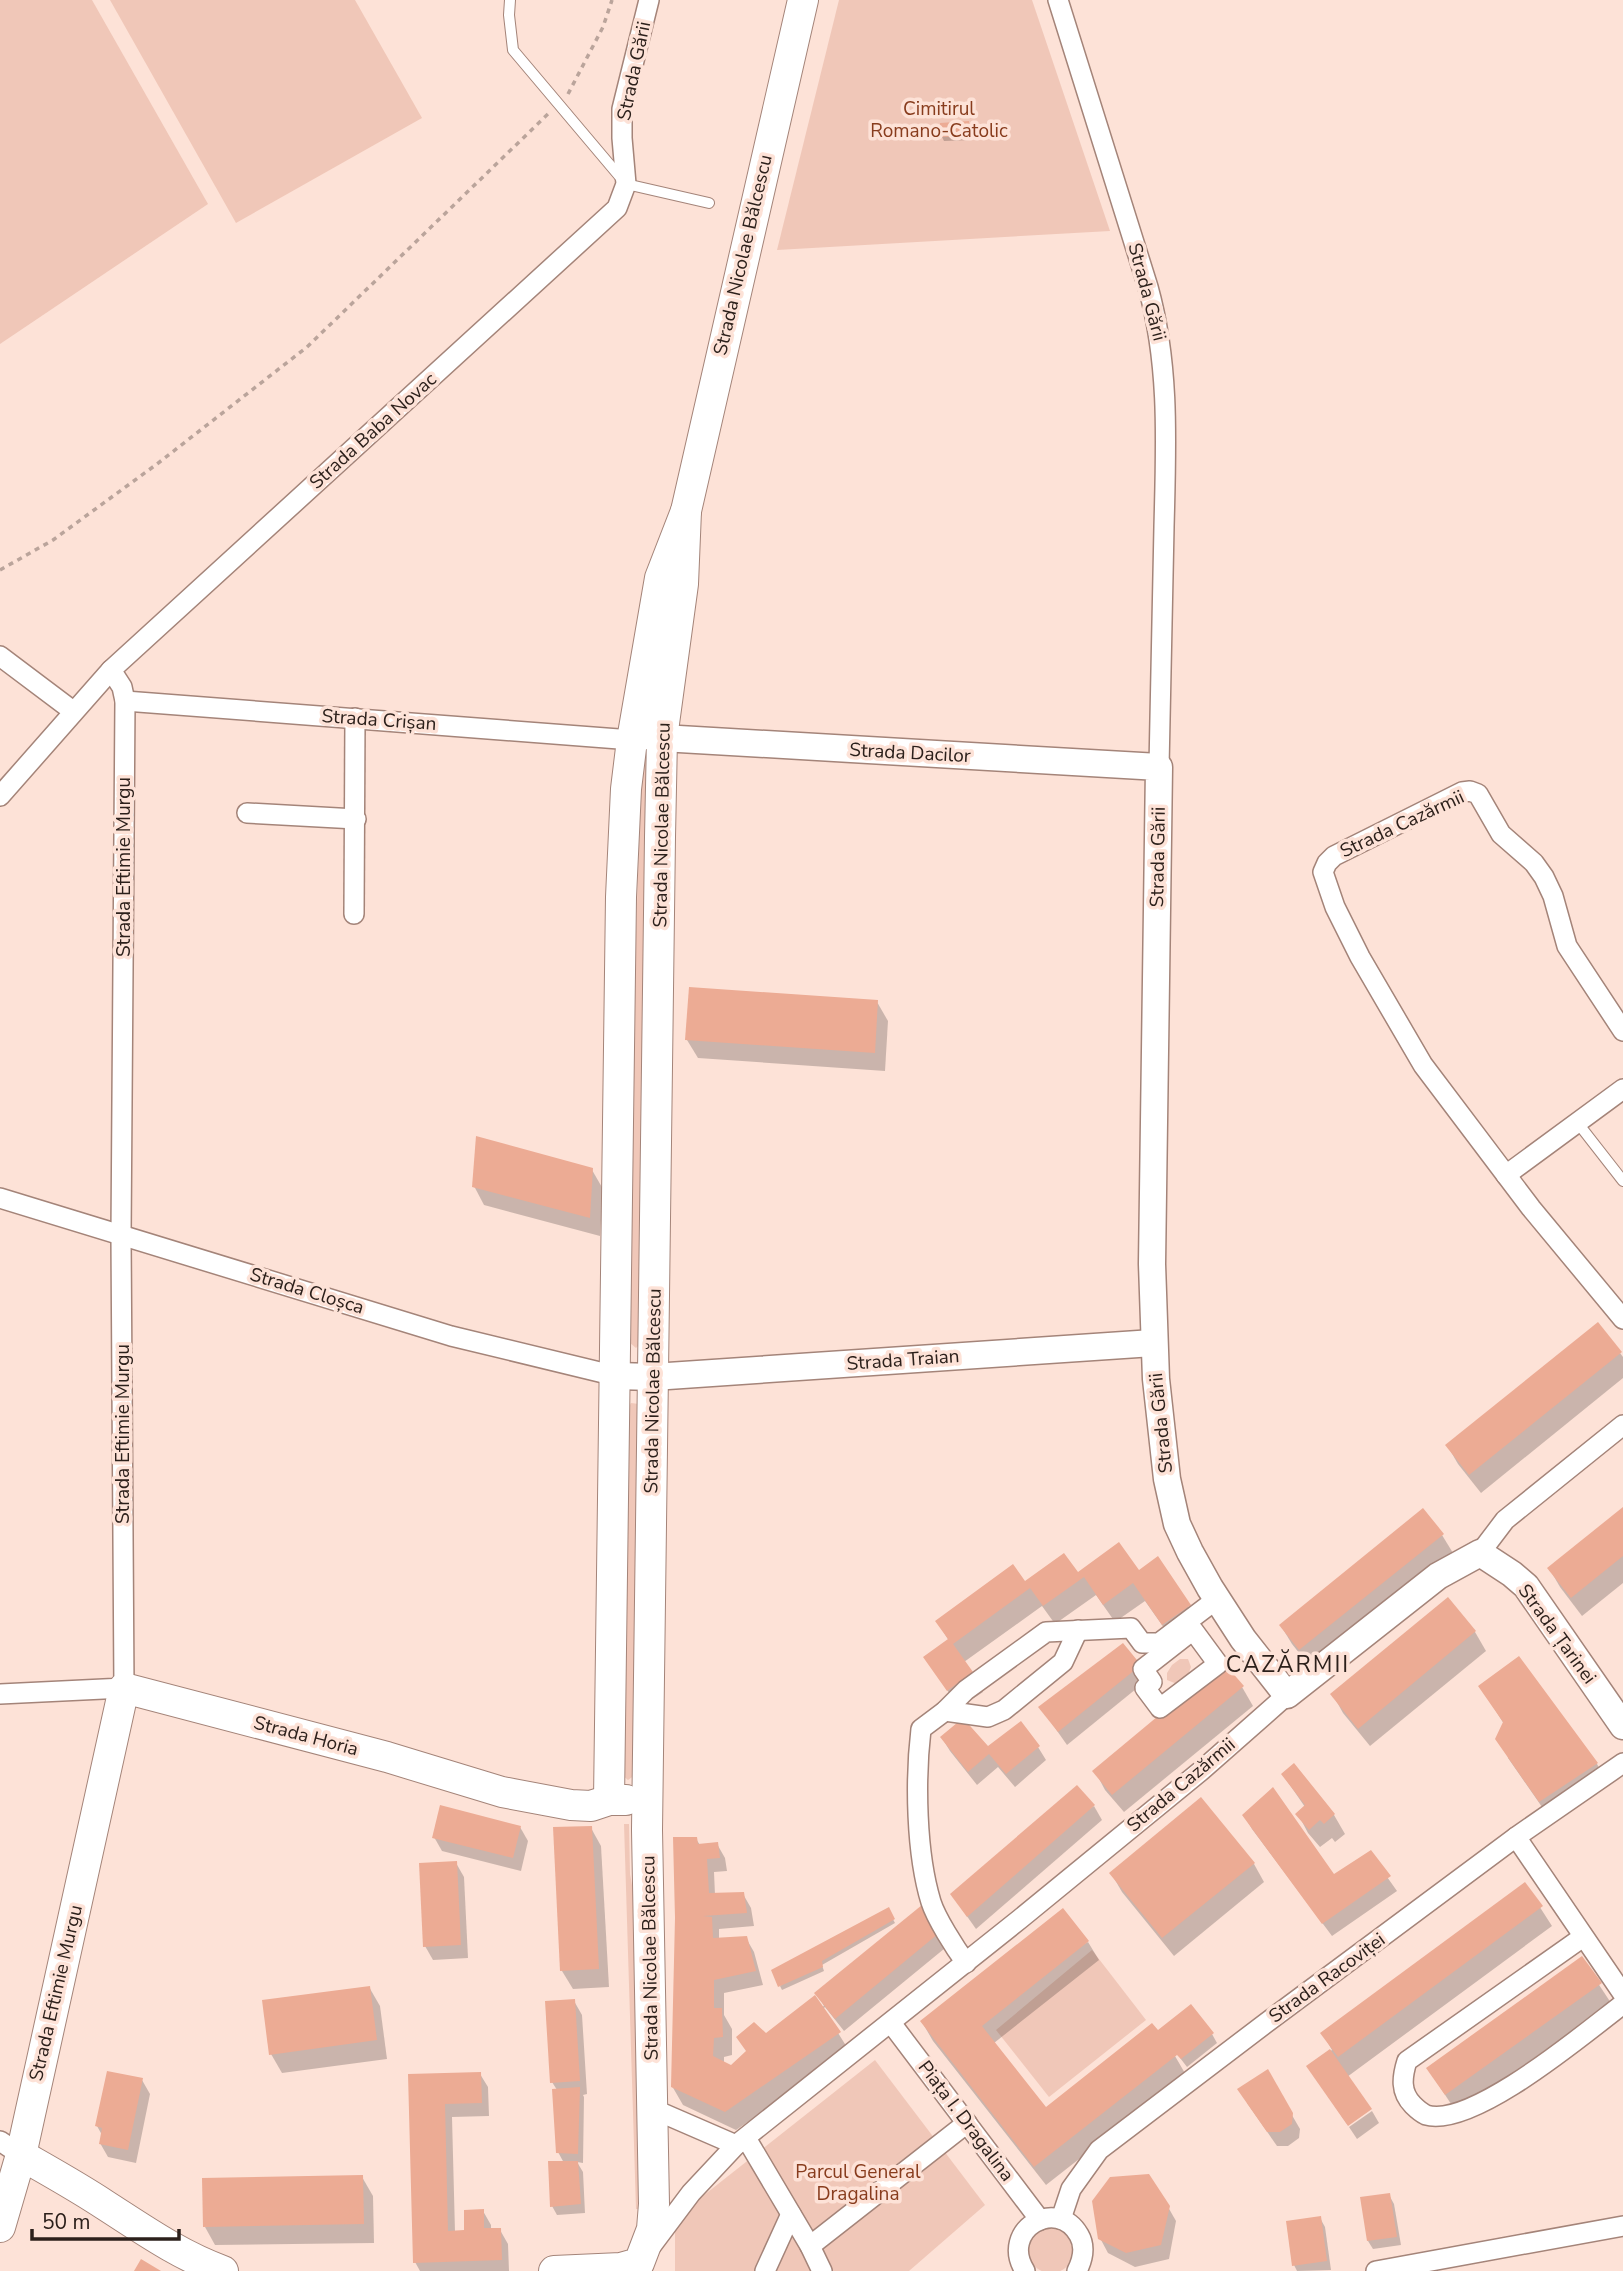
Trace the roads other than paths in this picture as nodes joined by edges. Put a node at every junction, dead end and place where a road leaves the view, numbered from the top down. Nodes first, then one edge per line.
1 (510, 0) edge
2 (649, 0) edge
3 (803, 0) edge
4 (1058, 0) edge
5 (626, 184) junction
6 (709, 203) dead end
7 (686, 511) junction
8 (0, 656) edge
9 (111, 670) junction
10 (125, 701) junction
11 (73, 712) junction
12 (355, 718) junction
13 (662, 738) junction
14 (632, 740) junction
15 (1159, 768) junction
16 (0, 796) edge
17 (247, 813) dead end
18 (356, 819) junction
19 (354, 914) dead end
20 (1623, 1031) edge
21 (1623, 1089) edge
22 (1577, 1122) junction
23 (1506, 1175) junction
24 (1623, 1181) edge
25 (0, 1198) edge
26 (121, 1235) junction
27 (1623, 1319) edge
28 (1153, 1343) junction
29 (616, 1377) junction
30 (653, 1377) junction
31 (1623, 1425) edge
32 (1480, 1553) junction
33 (1217, 1600) junction
34 (1078, 1630) junction
35 (124, 1688) junction
36 (0, 1694) edge
37 (1287, 1695) junction
38 (945, 1711) junction
39 (1623, 1726) edge
40 (1623, 1763) edge
41 (609, 1800) junction
42 (648, 1800) junction
43 (1516, 1837) junction
44 (1583, 1937) junction
45 (966, 1963) junction
46 (1623, 1994) edge
47 (1623, 2004) edge
48 (891, 2023) junction
49 (653, 2109) junction
50 (967, 2123) junction
51 (741, 2142) junction
52 (11, 2148) edge
53 (791, 2214) junction
54 (1060, 2219) junction
55 (1040, 2220) junction
56 (1623, 2226) edge
57 (0, 2227) edge
58 (810, 2246) junction
59 (639, 2267) edge
60 (1018, 2268) edge
61 (214, 2270) edge
62 (554, 2271) edge
63 (765, 2271) edge
64 (822, 2271) edge
65 (1077, 2271) edge
66 (1376, 2271) edge

1 - 5 lane
2 - 5 street, Strada Gării
3 - 7 main road, Strada Nicolae Bălcescu
4 - 15 street, Strada Gării
5 - 6 lane
5 - 9 street, Strada Baba Novac
7 - 13 main road, Strada Nicolae Bălcescu
7 - 14 main road, Strada Nicolae Bălcescu
8 - 11 street
9 - 10 street
9 - 11 street, Strada Baba Novac
10 - 12 street, Strada Crișan
10 - 26 street, Strada Eftimie Murgu
11 - 16 street, Strada Baba Novac
12 - 14 street, Strada Crișan
12 - 18 street
13 - 14 street, Strada Crișan
13 - 15 street, Strada Dacilor
13 - 30 main road, Strada Nicolae Bălcescu
14 - 29 main road, Strada Nicolae Bălcescu
15 - 28 street, Strada Gării
17 - 18 street
18 - 19 street
20 - 23 street, Strada Cazărmii
21 - 22 street
22 - 23 street
22 - 24 lane
23 - 27 street, Strada Cazărmii
25 - 26 street, Strada Cloșca
26 - 29 street, Strada Cloșca
26 - 35 street, Strada Eftimie Murgu
28 - 30 street, Strada Traian
28 - 33 street, Strada Gării
29 - 30 street, Strada Traian
29 - 41 main road, Strada Nicolae Bălcescu
30 - 42 main road, Strada Nicolae Bălcescu
31 - 32 street, Strada Cazărmii
32 - 37 street, Strada Cazărmii
32 - 39 street, Strada Țarinei
33 - 34 street
33 - 37 street, Strada Gării
34 - 38 street
34 - 38 street
35 - 36 street, Strada Horia
35 - 41 main road, Strada Horia
35 - 52 main road, Strada Eftimie Murgu
37 - 45 street, Strada Cazărmii
38 - 45 street
40 - 43 street, Strada Racoviței
41 - 42 main road, Strada Horia
42 - 49 main road, Strada Nicolae Bălcescu
43 - 44 street
43 - 54 street, Strada Racoviței
44 - 46 street
44 - 47 street
45 - 48 street, Strada Cazărmii
48 - 50 street, Piața I. Dragalina
48 - 51 street, Strada Cazărmii
49 - 51 street
49 - 59 main road, Strada Nicolae Bălcescu
50 - 55 street, Piața I. Dragalina
50 - 58 street
51 - 53 street
51 - 59 street, Strada Cazărmii
52 - 57 main road, Strada Eftimie Murgu
52 - 61 main road
53 - 58 street
53 - 63 street
54 - 55 street
54 - 65 street
55 - 60 street
56 - 66 street
58 - 64 street
59 - 62 main road

